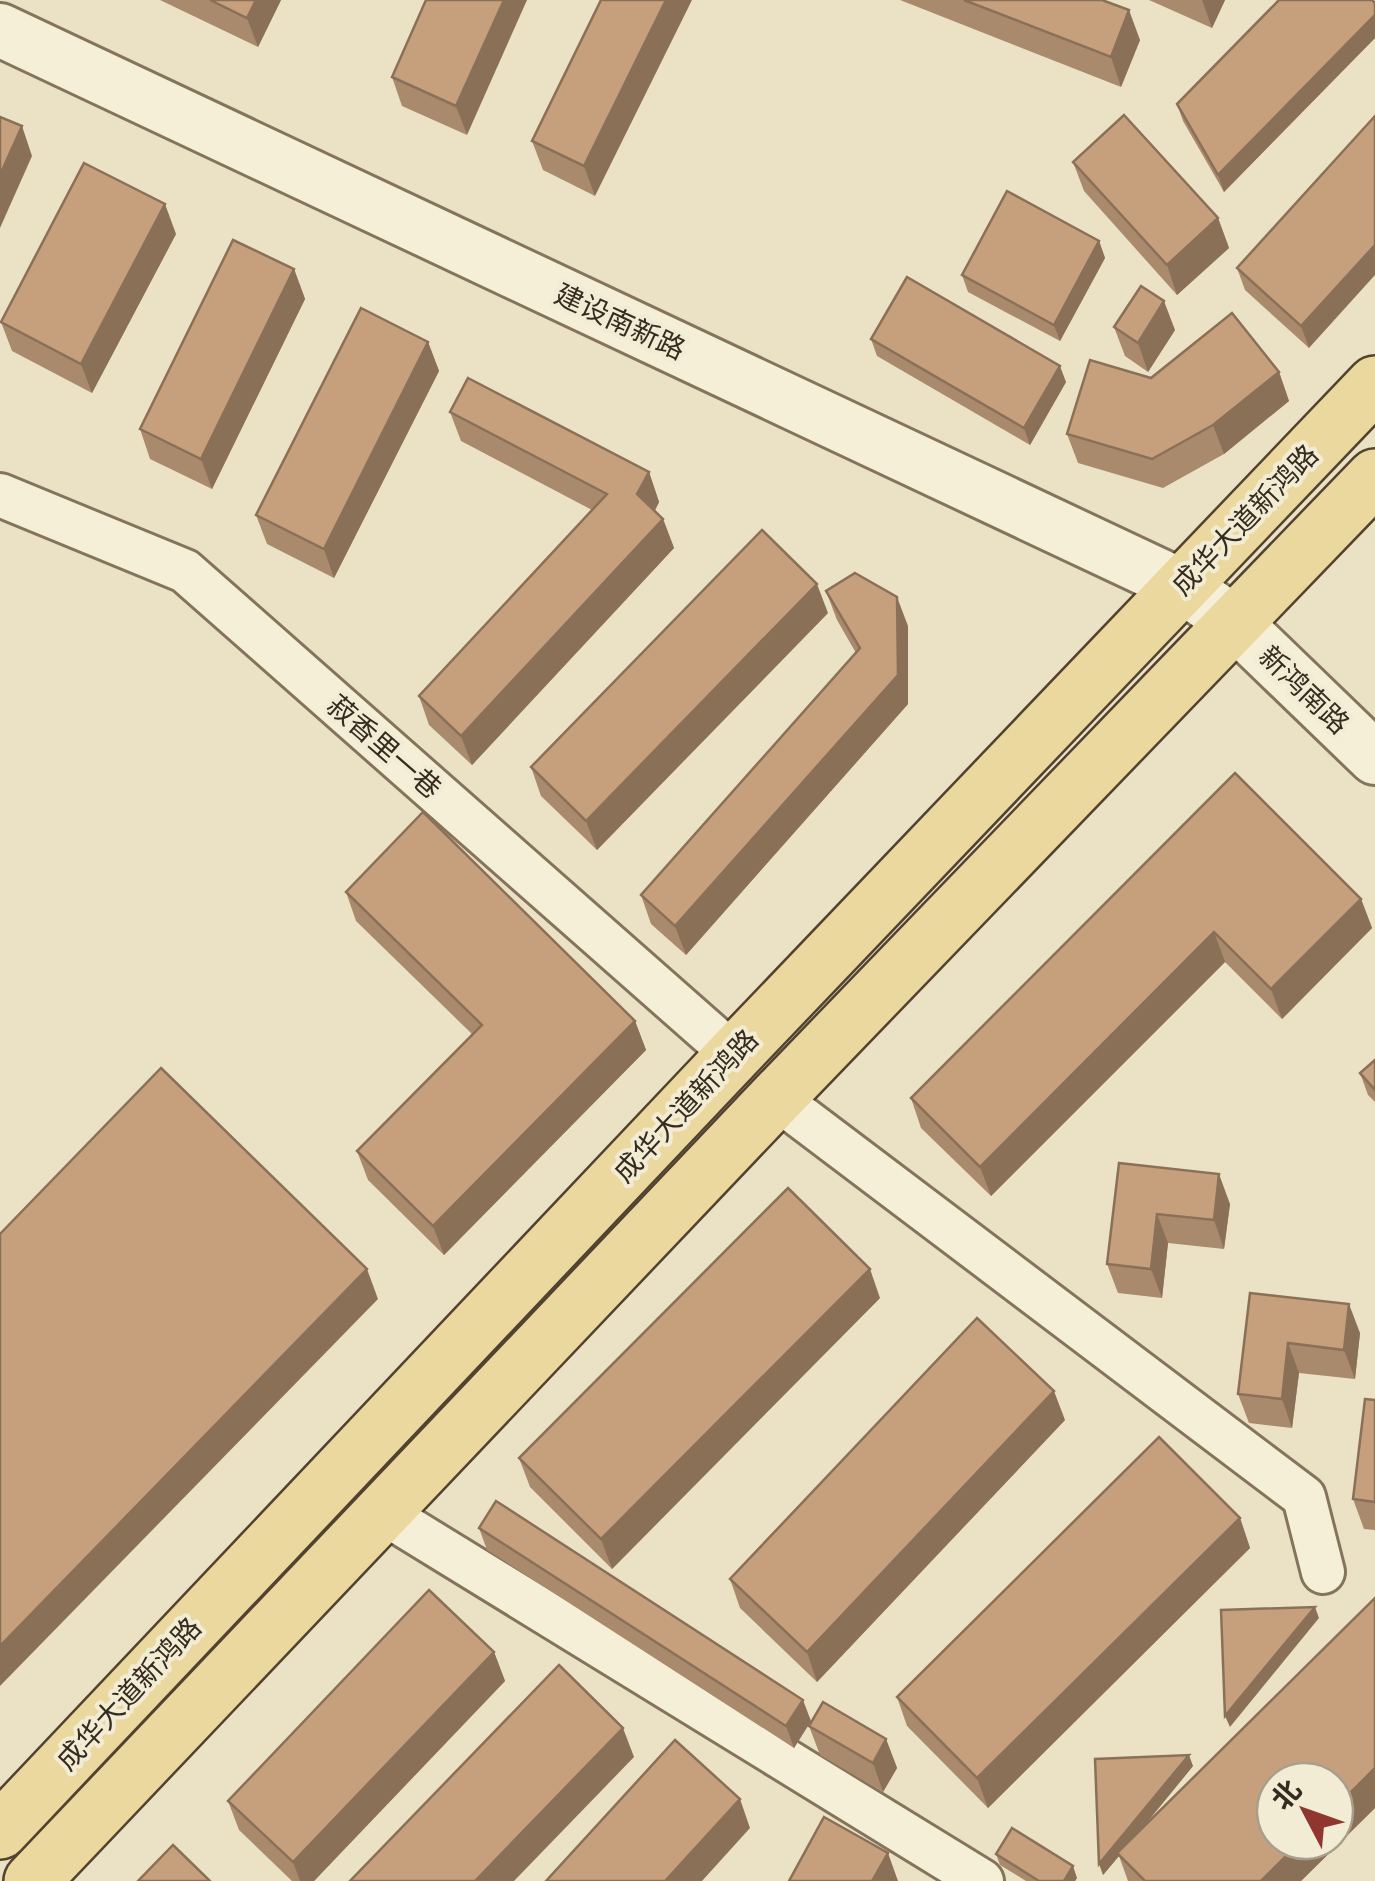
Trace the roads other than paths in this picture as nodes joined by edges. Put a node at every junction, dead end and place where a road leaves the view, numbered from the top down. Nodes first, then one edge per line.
1 (0, 30) edge
2 (1375, 384) edge
3 (1375, 477) edge
4 (0, 495) edge
5 (1182, 586) junction
6 (1234, 622) junction
7 (1375, 758) edge
8 (734, 1055) junction
9 (776, 1098) junction
10 (382, 1512) junction
11 (1324, 1572) dead end
12 (0, 1831) edge
13 (32, 1881) edge
14 (982, 1881) edge

1 - 5 street, 建设南新路
2 - 5 main road, 成华大道新鸿路
3 - 6 main road, 成华大道新鸿路
4 - 8 street, 菽香里一巷
5 - 6 street, 建设南新路
5 - 8 main road, 成华大道新鸿路
6 - 7 street, 新鸿南路
6 - 9 main road, 成华大道新鸿路
8 - 12 main road, 成华大道新鸿路
9 - 10 main road, 成华大道新鸿路
9 - 11 street
10 - 13 main road, 成华大道新鸿路
10 - 14 street

